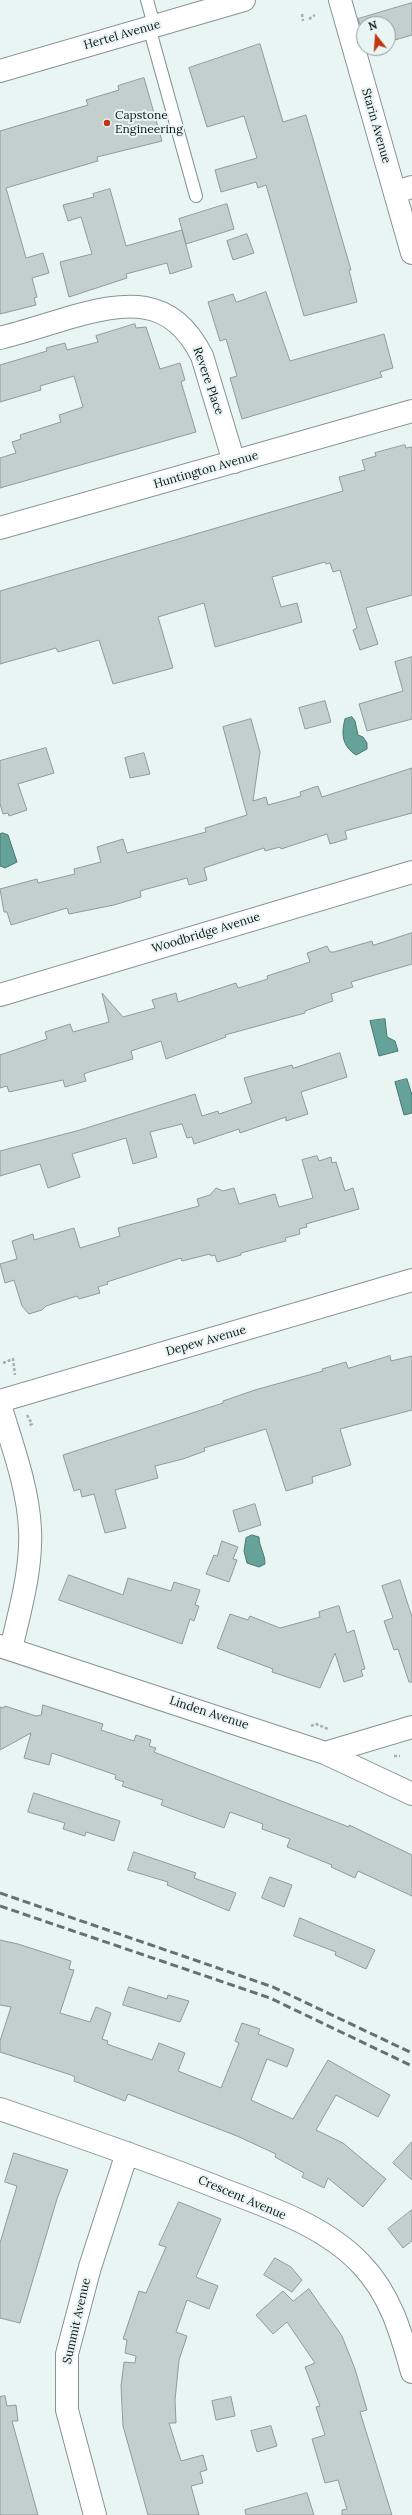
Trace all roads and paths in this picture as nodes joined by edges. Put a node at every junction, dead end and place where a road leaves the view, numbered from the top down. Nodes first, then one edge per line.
1 (147, 0) edge
2 (244, 0) edge
3 (340, 0) edge
4 (302, 14) dead end
5 (315, 15) dead end
6 (309, 19) dead end
7 (304, 21) dead end
8 (152, 26) junction
9 (0, 71) edge
10 (403, 190) edge
11 (196, 196) dead end
12 (412, 253) edge
13 (0, 338) edge
14 (412, 411) edge
15 (234, 462) junction
16 (0, 528) edge
17 (412, 872) edge
18 (0, 994) edge
19 (412, 1280) edge
20 (3, 1363) dead end
21 (15, 1375) dead end
22 (0, 1401) edge
23 (0, 1405) edge
24 (26, 1412) dead end
25 (32, 1424) dead end
26 (6, 1647) edge
27 (316, 1724) dead end
28 (412, 1727) edge
29 (328, 1729) dead end
30 (325, 1753) junction
31 (412, 1794) edge
32 (0, 2109) edge
33 (127, 2152) junction
34 (412, 2372) edge
35 (95, 2515) edge

1 - 8 lane
2 - 8 street, Hertel Avenue
3 - 10 street, Starin Avenue
4 - 7 path
5 - 6 path
8 - 9 street, Hertel Avenue
8 - 11 lane
10 - 12 street, Starin Avenue
13 - 15 street, Revere Place
14 - 15 street, Huntington Avenue
15 - 16 street, Huntington Avenue
17 - 18 street, Woodbridge Avenue
19 - 22 street, Depew Avenue
20 - 21 path
23 - 26 street
24 - 25 path
26 - 30 street, Linden Avenue
27 - 29 path
28 - 30 street
30 - 31 street, Linden Avenue
32 - 33 street, Crescent Avenue
33 - 34 street, Crescent Avenue
33 - 35 street, Summit Avenue

